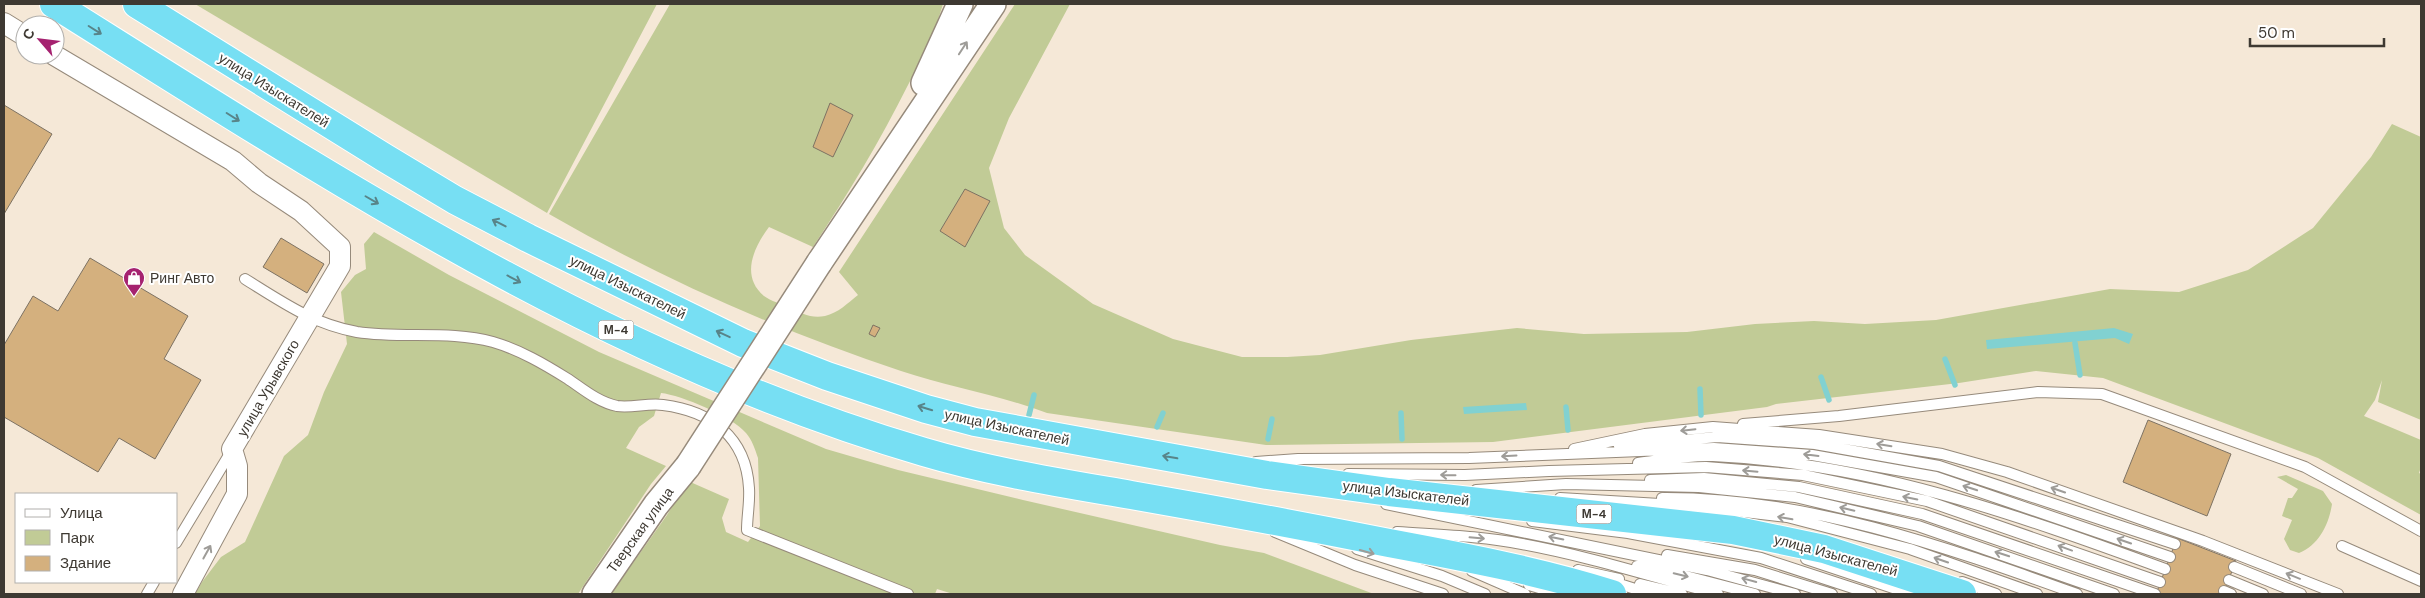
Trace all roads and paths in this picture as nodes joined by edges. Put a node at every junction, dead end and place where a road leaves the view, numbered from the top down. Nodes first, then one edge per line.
1 (54, 4) edge
2 (137, 4) edge
3 (960, 4) edge
4 (993, 4) edge
5 (4, 23) edge
6 (15, 30) edge
7 (65, 62) edge
8 (819, 263) junction
9 (245, 279) dead end
10 (307, 318) junction
11 (1713, 427) junction
12 (232, 449) junction
13 (1571, 450) junction
14 (1530, 455) junction
15 (1218, 466) junction
16 (1549, 470) junction
17 (1566, 484) junction
18 (1467, 491) junction
19 (1374, 498) junction
20 (1586, 506) junction
21 (1236, 514) junction
22 (1358, 530) junction
23 (2421, 531) edge
24 (1628, 533) junction
25 (178, 540) edge
26 (1586, 544) junction
27 (2175, 544) dead end
28 (2342, 546) dead end
29 (1765, 548) dead end
30 (1490, 550) dead end
31 (1439, 555) junction
32 (1792, 555) dead end
33 (1878, 555) dead end
34 (1582, 556) junction
35 (2170, 557) dead end
36 (2234, 567) dead end
37 (2165, 569) dead end
38 (2228, 580) dead end
39 (2421, 581) edge
40 (2160, 582) dead end
41 (153, 583) edge
42 (1564, 583) edge
43 (1957, 586) edge
44 (1481, 593) edge
45 (147, 594) edge
46 (183, 594) edge
47 (595, 594) edge
48 (908, 594) edge
49 (1443, 594) edge
50 (1525, 594) edge
51 (1601, 594) edge
52 (1612, 594) edge
53 (1651, 594) edge
54 (1682, 594) edge
55 (1718, 594) edge
56 (1755, 594) edge
57 (1796, 594) edge
58 (1832, 594) edge
59 (1872, 594) edge
60 (1911, 594) edge
61 (1996, 594) edge
62 (2037, 594) edge
63 (2077, 594) edge
64 (2114, 594) edge
65 (2154, 594) edge
66 (2264, 594) edge
67 (2301, 594) edge
68 (2338, 594) edge

1 -> 21 highway, М-4
15 -> 2 highway, улица Изыскателей / М-4
3 - 8 street
8 -> 4 street
5 - 6 street
7 - 10 street, улица Урывского
8 - 47 street, Тверская улица, bridge
9 - 10 lane
10 - 12 street, улица Урывского
10 - 48 lane
11 -> 13 lane
11 - 23 lane
68 -> 11 lane
12 - 25 lane
46 -> 12 street, улица Урывского
13 - 14 lane
13 - 27 lane
14 -> 15 lane
35 -> 14 lane
16 -> 15 lane
15 - 19 highway, улица Изыскателей / М-4
16 - 37 lane
40 -> 16 lane
17 - 18 lane
64 -> 17 lane
17 - 65 lane
18 - 19 lane
18 - 20 lane
19 - 20 highway, улица Изыскателей / М-4
19 - 24 lane
26 -> 19 lane
20 - 33 lane
20 - 43 highway, улица Изыскателей / М-4
62 -> 20 lane
20 - 63 lane
21 - 22 lane
21 - 31 highway, М-4
21 -> 44 lane
21 - 49 lane
22 - 30 lane
22 -> 34 lane
24 - 29 lane
24 - 59 lane
57 -> 26 lane
26 - 58 lane
28 - 39 lane
31 - 42 highway, М-4
31 - 50 lane
32 - 60 lane
34 - 55 lane
34 -> 56 lane
36 - 67 lane
38 - 66 lane
41 - 45 lane
42 - 51 lane
42 - 52 highway, М-4
42 - 53 lane
42 - 54 lane
43 - 61 lane

